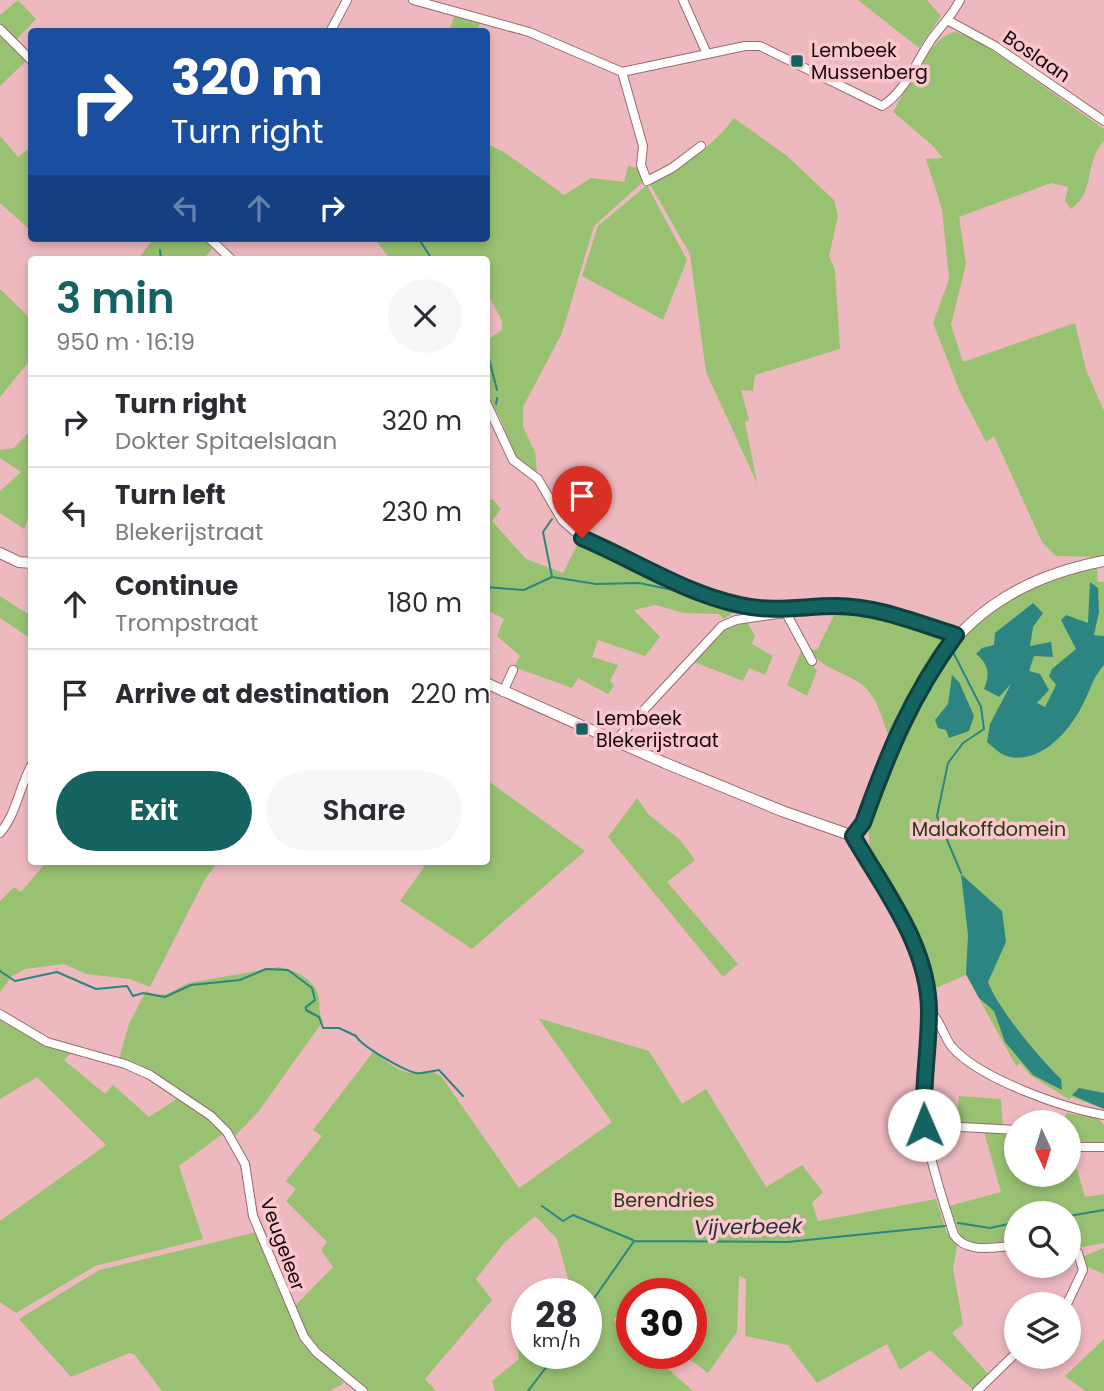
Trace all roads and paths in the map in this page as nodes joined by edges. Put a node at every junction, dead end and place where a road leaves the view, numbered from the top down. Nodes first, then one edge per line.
1 (347, 0) edge
2 (414, 0) edge
3 (683, 0) edge
4 (960, 0) edge
5 (949, 21) junction
6 (332, 28) edge
7 (0, 29) edge
8 (707, 54) junction
9 (28, 57) edge
10 (622, 72) junction
11 (1104, 121) edge
12 (701, 146) dead end
13 (213, 242) edge
14 (228, 256) edge
15 (490, 411) edge
16 (0, 553) edge
17 (1104, 561) edge
18 (28, 563) edge
19 (738, 605) junction
20 (785, 611) junction
21 (736, 620) junction
22 (956, 635) junction
23 (812, 661) dead end
24 (513, 670) dead end
25 (490, 685) edge
26 (503, 692) junction
27 (615, 741) junction
28 (28, 772) edge
29 (0, 833) edge
30 (848, 835) junction
31 (929, 1010) junction
32 (0, 1014) edge
33 (1103, 1117) edge
34 (924, 1125) junction
35 (1004, 1129) edge
36 (1082, 1147) edge
37 (1104, 1147) edge
38 (1004, 1247) edge
39 (1004, 1365) edge
40 (363, 1391) edge
41 (977, 1391) edge

1 - 6 street
2 - 10 street
3 - 8 street
4 - 5 street
5 - 8 street
5 - 11 street, Boslaan
7 - 9 street
8 - 10 street
10 - 12 street
13 - 14 street
15 - 19 street
16 - 18 street
17 - 22 street
19 - 20 street
19 - 21 street
20 - 21 street
20 - 22 street
20 - 23 street
21 - 27 street
22 - 30 street
24 - 26 street
25 - 26 street
26 - 27 street
27 - 30 street
28 - 29 street
30 - 31 street
31 - 33 street
31 - 34 street
32 - 40 street, Veugeleer
34 - 35 street
34 - 38 street
36 - 37 street
39 - 41 street

